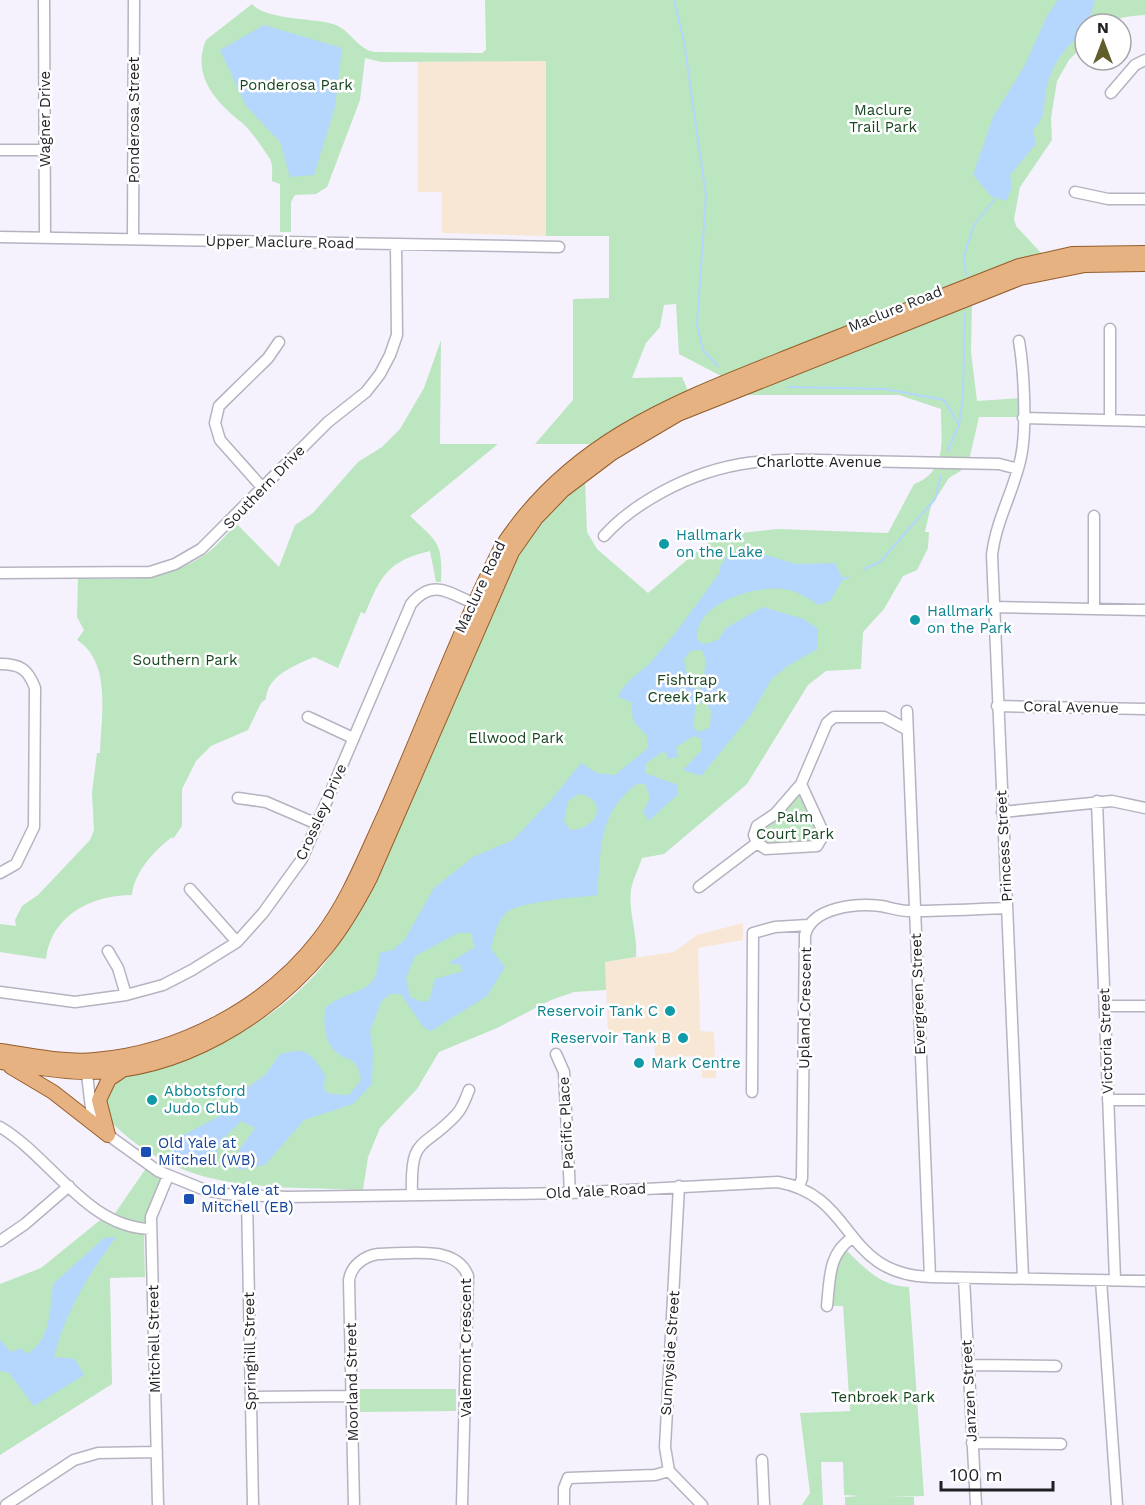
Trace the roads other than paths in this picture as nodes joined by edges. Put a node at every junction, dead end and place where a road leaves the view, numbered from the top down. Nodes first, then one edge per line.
1 (44, 0) edge
2 (134, 0) edge
3 (1145, 60) edge
4 (1110, 93) dead end
5 (0, 150) edge
6 (46, 150) junction
7 (1075, 192) dead end
8 (1145, 199) edge
9 (0, 237) edge
10 (45, 238) junction
11 (133, 239) junction
12 (396, 245) junction
13 (560, 247) dead end
14 (1145, 253) edge
15 (1145, 264) edge
16 (1110, 329) dead end
17 (1019, 341) dead end
18 (279, 342) dead end
19 (1023, 418) junction
20 (1110, 420) junction
21 (1145, 421) edge
22 (1018, 469) junction
23 (261, 486) junction
24 (1094, 516) dead end
25 (604, 536) dead end
26 (0, 573) edge
27 (475, 603) junction
28 (993, 607) junction
29 (1094, 608) junction
30 (1145, 610) edge
31 (465, 659) junction
32 (0, 664) edge
33 (997, 706) junction
34 (1145, 709) edge
35 (907, 711) dead end
36 (308, 717) dead end
37 (906, 729) junction
38 (353, 738) junction
39 (801, 784) junction
40 (238, 798) dead end
41 (1097, 801) junction
42 (1145, 808) edge
43 (1002, 812) junction
44 (317, 824) junction
45 (757, 843) junction
46 (0, 873) edge
47 (699, 887) dead end
48 (189, 888) dead end
49 (1007, 909) junction
50 (915, 911) junction
51 (808, 926) junction
52 (237, 942) junction
53 (108, 951) dead end
54 (0, 992) edge
55 (126, 995) junction
56 (1105, 1006) junction
57 (1145, 1006) edge
58 (556, 1054) dead end
59 (1, 1058) edge
60 (86, 1066) junction
61 (123, 1070) junction
62 (470, 1090) dead end
63 (752, 1092) dead end
64 (1108, 1100) junction
65 (1145, 1100) edge
66 (0, 1127) edge
67 (108, 1135) junction
68 (168, 1176) junction
69 (69, 1186) junction
70 (680, 1186) junction
71 (799, 1187) junction
72 (570, 1193) junction
73 (412, 1195) junction
74 (247, 1197) junction
75 (151, 1229) junction
76 (852, 1238) junction
77 (0, 1241) edge
78 (359, 1262) joint
79 (930, 1277) junction
80 (964, 1278) junction
81 (1023, 1278) junction
82 (1101, 1280) junction
83 (1115, 1280) junction
84 (1145, 1281) edge
85 (827, 1306) dead end
86 (968, 1365) junction
87 (1056, 1366) dead end
88 (352, 1396) junction
89 (251, 1397) junction
90 (972, 1443) junction
91 (1061, 1444) dead end
92 (157, 1452) junction
93 (762, 1460) dead end
94 (669, 1471) junction
95 (7, 1505) edge
96 (158, 1505) edge
97 (253, 1505) edge
98 (354, 1505) edge
99 (462, 1505) edge
100 (564, 1505) edge
101 (702, 1505) edge
102 (763, 1505) edge
103 (976, 1505) edge
104 (1117, 1505) edge

1 - 6 street, Wagner Drive
2 - 11 street, Ponderosa Street
3 - 4 street
5 - 6 street
6 - 10 street, Wagner Drive
7 - 8 street
9 - 10 street, Upper Maclure Road
10 - 11 street, Upper Maclure Road
11 - 12 street, Upper Maclure Road
12 - 13 street, Upper Maclure Road
12 - 23 street, Southern Drive
14 - 27 main road, Maclure Road
15 - 31 main road, Maclure Road
16 - 20 street
17 - 19 street, Princess Street
18 - 23 street
19 - 20 street
19 - 22 street, Princess Street
20 - 21 street
22 - 25 street, Charlotte Avenue
22 - 28 street, Princess Street
23 - 26 street, Southern Drive
24 - 29 street
27 - 31 main road
27 - 38 street, Crossley Drive
27 - 60 main road, Maclure Road
28 - 29 street
28 - 33 street, Princess Street
29 - 30 street
31 - 61 main road, Maclure Road
32 - 46 street
33 - 34 street, Coral Avenue
33 - 43 street, Princess Street
35 - 37 street, Evergreen Street
36 - 38 street
37 - 39 street
37 - 50 street, Evergreen Street
38 - 44 street, Crossley Drive
39 - 45 street
39 - 45 street
40 - 44 street
41 - 42 street
41 - 43 street
41 - 56 street, Victoria Street
43 - 49 street, Princess Street
44 - 52 street, Crossley Drive
45 - 47 street
48 - 52 street
49 - 50 street, Upland Crescent
49 - 81 street, Princess Street
50 - 51 street, Upland Crescent
50 - 79 street, Evergreen Street
51 - 63 street
51 - 71 street, Upland Crescent
52 - 55 street, Crossley Drive
53 - 55 street
54 - 55 street, Crossley Drive
56 - 57 street
56 - 64 street, Victoria Street
58 - 72 street, Pacific Place
59 - 60 main road, Maclure Road
59 - 67 main road
60 - 61 main road, Maclure Road
60 - 67 street, Old Yale Road
61 - 67 main road
62 - 73 street
64 - 65 street
64 - 83 street, Victoria Street
66 - 69 street
67 - 68 street, Old Yale Road
68 - 74 street, Old Yale Road
68 - 75 street, Mitchell Street
69 - 75 street
69 - 77 street
70 - 71 street, Old Yale Road
70 - 72 street, Old Yale Road
70 - 94 street, Sunnyside Street
71 - 76 street, Old Yale Road
72 - 73 street, Old Yale Road
73 - 74 street, Old Yale Road
74 - 89 street, Springhill Street
75 - 92 street, Mitchell Street
76 - 79 street, Old Yale Road
76 - 85 street
78 - 88 street, Moorland Street
78 - 99 street, Valemont Crescent
79 - 80 street, Old Yale Road
80 - 81 street, Old Yale Road
80 - 86 street, Janzen Street
81 - 82 street, Old Yale Road
82 - 83 street, Old Yale Road
82 - 104 street
83 - 84 street, Old Yale Road
86 - 87 street
86 - 90 street, Janzen Street
88 - 89 street
88 - 98 street, Moorland Street
89 - 97 street, Springhill Street
90 - 91 street
90 - 103 street, Janzen Street
92 - 95 street
92 - 96 street, Mitchell Street
93 - 102 street
94 - 100 street
94 - 101 street

